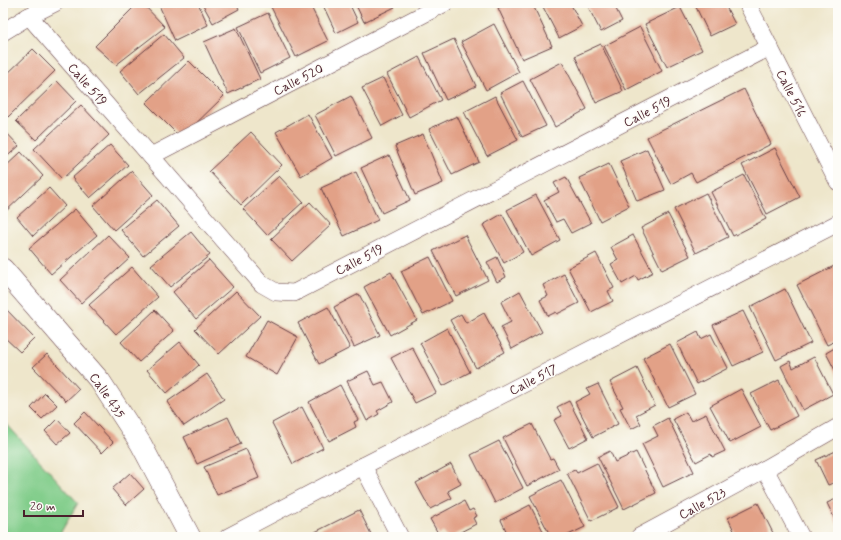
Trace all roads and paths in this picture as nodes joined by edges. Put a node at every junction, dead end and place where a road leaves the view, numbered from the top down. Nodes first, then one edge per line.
1 (55, 3) edge
2 (445, 3) edge
3 (747, 3) edge
4 (29, 16) junction
5 (3, 32) edge
6 (770, 47) junction
7 (151, 156) junction
8 (838, 182) edge
9 (838, 223) edge
10 (3, 269) edge
11 (838, 427) edge
12 (363, 466) junction
13 (766, 469) junction
14 (190, 537) edge
15 (228, 537) edge
16 (400, 537) edge
17 (639, 537) edge
18 (801, 537) edge

1 - 4 street
2 - 7 street, Calle 520
3 - 6 street, Calle 516
4 - 5 street
4 - 7 street, Calle 519
6 - 7 street, Calle 519
6 - 8 street, Calle 516
9 - 12 street, Calle 517
10 - 14 street, Calle 435
11 - 13 street, Calle 523
12 - 15 street, Calle 517
12 - 16 street
13 - 17 street, Calle 523
13 - 18 street

